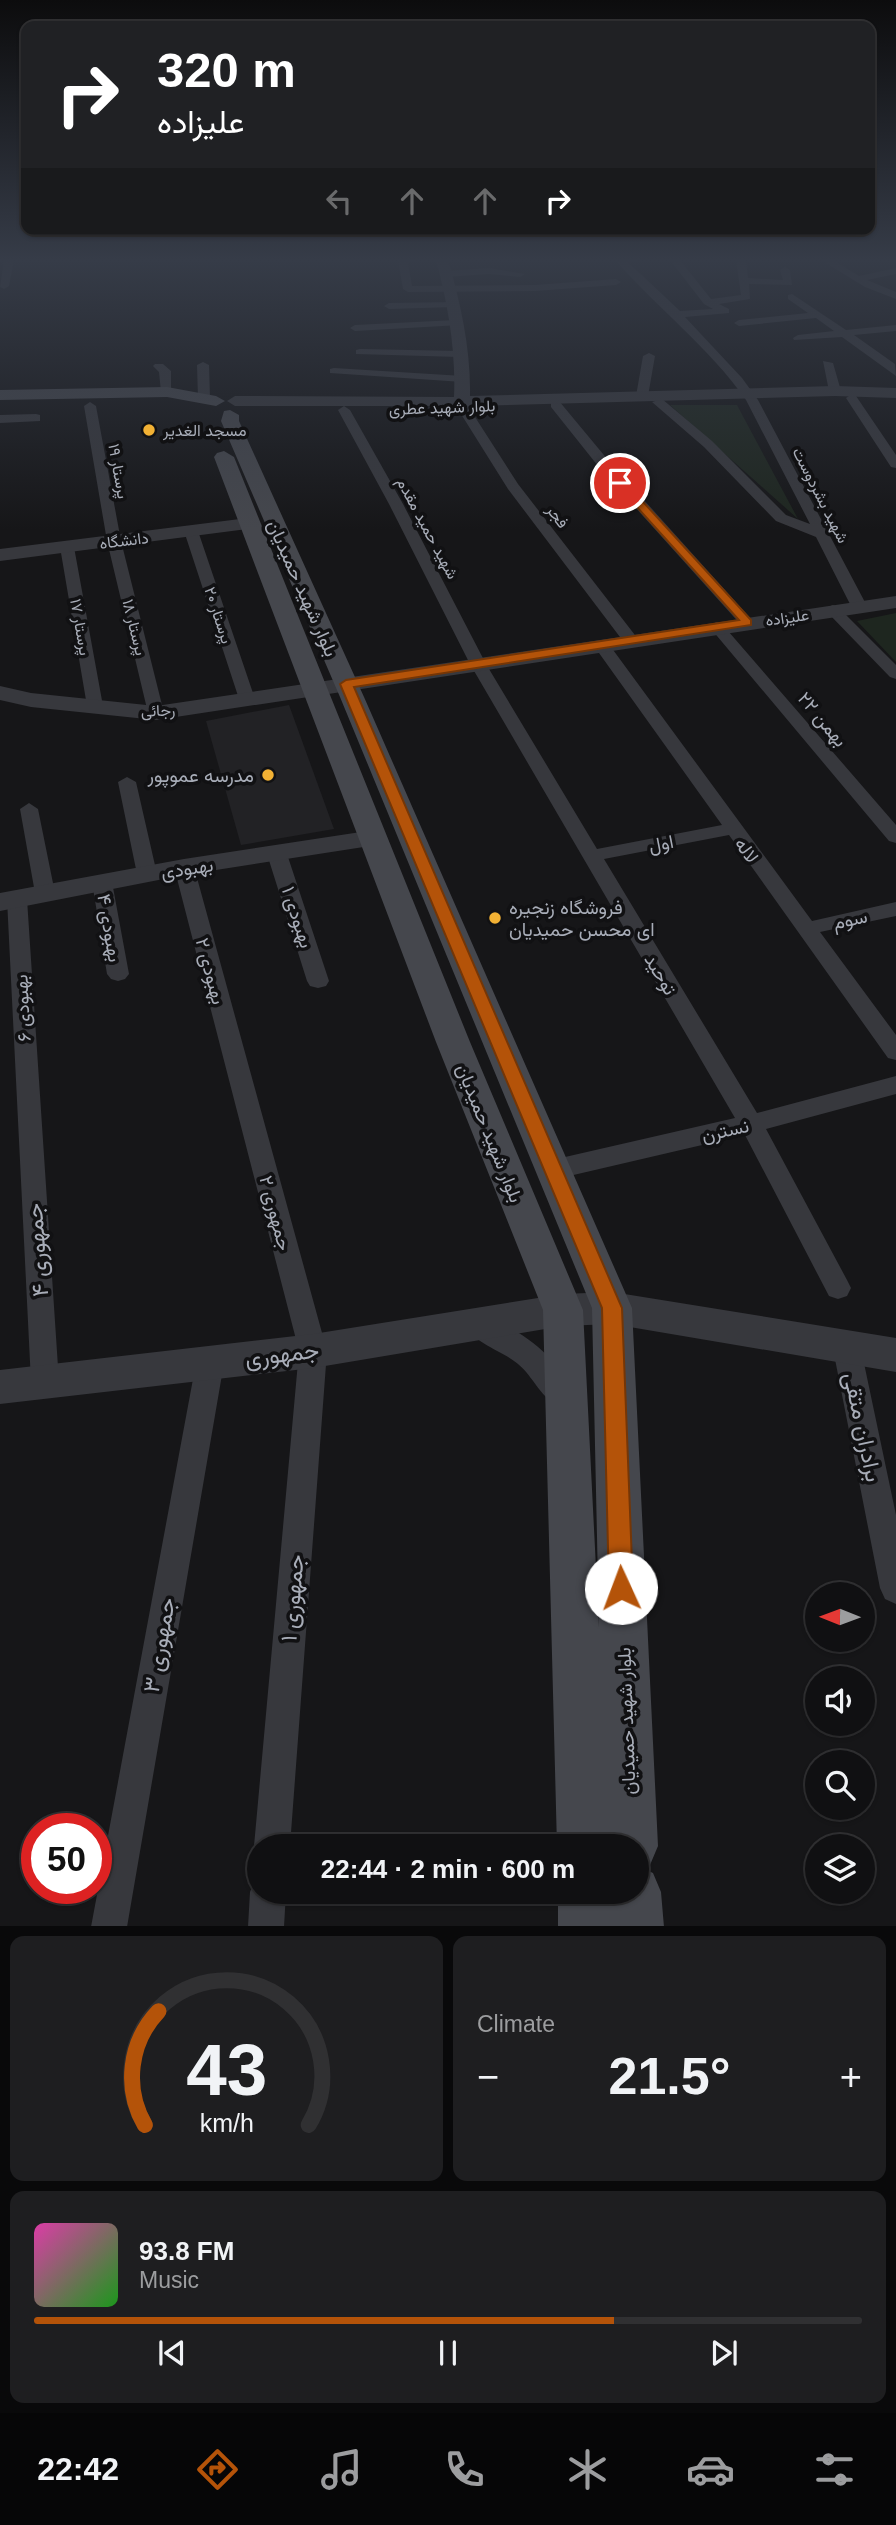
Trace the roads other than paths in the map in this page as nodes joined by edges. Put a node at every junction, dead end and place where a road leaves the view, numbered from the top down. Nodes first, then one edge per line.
1 (459, 350) edge
2 (709, 350) edge
3 (867, 350) edge
4 (888, 350) edge
5 (360, 352) dead end
6 (870, 352) junction
7 (460, 354) junction
8 (649, 356) dead end
9 (827, 363) dead end
10 (203, 365) dead end
11 (159, 366) dead end
12 (334, 371) dead end
13 (896, 373) edge
14 (463, 379) junction
15 (835, 391) junction
16 (167, 392) junction
17 (896, 394) edge
18 (0, 395) edge
19 (750, 396) junction
20 (852, 398) junction
21 (650, 399) junction
22 (461, 404) junction
23 (555, 404) junction
24 (90, 406) junction
25 (220, 407) junction
26 (0, 409) edge
27 (344, 410) junction
28 (36, 418) dead end
29 (0, 419) edge
30 (896, 464) edge
31 (248, 524) junction
32 (191, 531) junction
33 (822, 534) junction
34 (114, 541) junction
35 (66, 547) junction
36 (0, 555) edge
37 (279, 567) junction
38 (896, 602) edge
39 (859, 606) junction
40 (833, 610) junction
41 (747, 623) junction
42 (717, 627) junction
43 (632, 642) junction
44 (602, 646) junction
45 (478, 664) junction
46 (896, 674) edge
47 (331, 686) junction
48 (0, 693) edge
49 (247, 699) junction
50 (95, 706) junction
51 (156, 713) junction
52 (127, 782) dead end
53 (29, 809) dead end
54 (732, 829) junction
55 (410, 833) junction
56 (896, 837) edge
57 (374, 838) junction
58 (277, 854) junction
59 (590, 856) junction
60 (184, 867) junction
61 (147, 874) junction
62 (102, 882) junction
63 (45, 893) junction
64 (8, 900) edge
65 (896, 909) edge
66 (805, 929) junction
67 (118, 974) dead end
68 (318, 981) dead end
69 (493, 1031) junction
70 (453, 1042) junction
71 (896, 1052) edge
72 (239, 1074) joint
73 (896, 1085) edge
74 (28, 1118) joint
75 (751, 1124) junction
76 (552, 1170) junction
77 (838, 1287) dead end
78 (612, 1308) junction
79 (563, 1311) junction
80 (478, 1325) junction
81 (847, 1349) junction
82 (313, 1350) junction
83 (896, 1355) edge
84 (210, 1363) junction
85 (45, 1382) junction
86 (0, 1387) edge
87 (567, 1407) junction
88 (896, 1588) edge
89 (603, 1755) junction
90 (273, 1834) edge
91 (587, 1834) edge
92 (628, 1834) edge
93 (267, 1904) edge
94 (585, 1904) edge
95 (635, 1904) edge
96 (108, 1926) edge
97 (265, 1926) edge
98 (586, 1926) edge
99 (636, 1926) edge

1 - 7 street
2 - 19 street
3 - 6 street
4 - 6 street
5 - 7 street
6 - 13 street
7 - 14 street
8 - 21 street
9 - 15 street
10 - 25 street
11 - 16 street
12 - 14 street
14 - 22 street
15 - 17 street, بلوار شهید عطری
15 - 19 street, بلوار شهید عطری
16 - 18 main road
16 - 25 main road
17 - 20 street, بلوار شهید عطری
19 - 20 street, بلوار شهید عطری
19 - 21 street, بلوار شهید عطری
19 - 33 street, شهید بشردوست
20 - 30 street
21 - 22 street, بلوار شهید عطری
21 - 23 street, بلوار شهید عطری
21 - 33 street
22 - 23 street, بلوار شهید عطری
22 - 25 street, بلوار شهید عطری
22 - 27 street, بلوار شهید عطری
22 - 43 street, فجر
23 - 41 street
24 - 25 main road
24 - 26 main road
24 - 34 street, پرستار ۱۹
25 - 27 street, بلوار شهید عطری
25 - 31 main road, بلوار شهید حمیدیان
25 - 37 main road, بلوار شهید حمیدیان
27 - 45 street, شهید حمید مقدم
28 - 29 street
31 - 32 street, دانشگاه
31 - 37 main road, بلوار شهید حمیدیان
32 - 34 street, دانشگاه
32 - 49 street, پرستار ۲۰
33 - 39 street, شهید بشردوست
34 - 35 street, دانشگاه
34 - 51 street, پرستار ۱۸
35 - 36 street, دانشگاه
35 - 50 street, پرستار ۱۷
37 - 47 main road, بلوار شهید حمیدیان
38 - 39 street, علیزاده
39 - 40 street, علیزاده
40 - 41 street, علیزاده
40 - 46 street
41 - 42 street, علیزاده
42 - 43 street, علیزاده
42 - 56 street, ۲۲ بهمن
43 - 44 street, علیزاده
44 - 45 street, علیزاده
44 - 54 street, لاله
45 - 47 street, علیزاده
45 - 59 street, توحید
47 - 49 street, رجائی
47 - 55 main road, بلوار شهید حمیدیان
47 - 57 main road, بلوار شهید حمیدیان
48 - 50 street, رجائی
49 - 51 street, رجائی
50 - 51 street, رجائی
52 - 61 street
53 - 63 street
54 - 59 street, اول
54 - 66 street, لاله
55 - 57 main road
55 - 69 main road, بلوار شهید حمیدیان
57 - 58 street, بهبودی
57 - 70 main road, بلوار شهید حمیدیان
58 - 60 street, بهبودی
58 - 68 street, بهبودی ۱
59 - 75 street, توحید
60 - 61 street, بهبودی
60 - 72 street, بهبودی ۲
61 - 62 street, بهبودی
62 - 63 street, بهبودی
62 - 67 street, بهبودی ۴
63 - 64 street, بهبودی
64 - 74 street, بهبودی ۶
65 - 66 street, سوم
66 - 71 street, لاله
69 - 70 main road
69 - 76 main road, بلوار شهید حمیدیان
70 - 79 main road, بلوار شهید حمیدیان
72 - 82 street, جمهوری ۲
73 - 75 street, نسترن
74 - 85 street, جمهوری ۴
75 - 76 street, نسترن
75 - 77 street, توحید
76 - 78 main road, بلوار شهید حمیدیان
78 - 79 street, جمهوری
78 - 81 street
78 - 89 main road, بلوار شهید حمیدیان
79 - 80 street, جمهوری
79 - 87 main road, بلوار شهید حمیدیان
80 - 82 street, جمهوری
80 - 87 street
81 - 83 street
81 - 88 street, برادران متقی
82 - 84 street, جمهوری
82 - 90 street, جمهوری ۱
84 - 85 street, جمهوری
84 - 96 street, جمهوری ۳
85 - 86 street, جمهوری
87 - 89 main road, بلوار شهید حمیدیان
89 - 91 main road, بلوار شهید حمیدیان
89 - 92 main road, بلوار شهید حمیدیان
93 - 97 street
94 - 98 main road
95 - 99 main road

